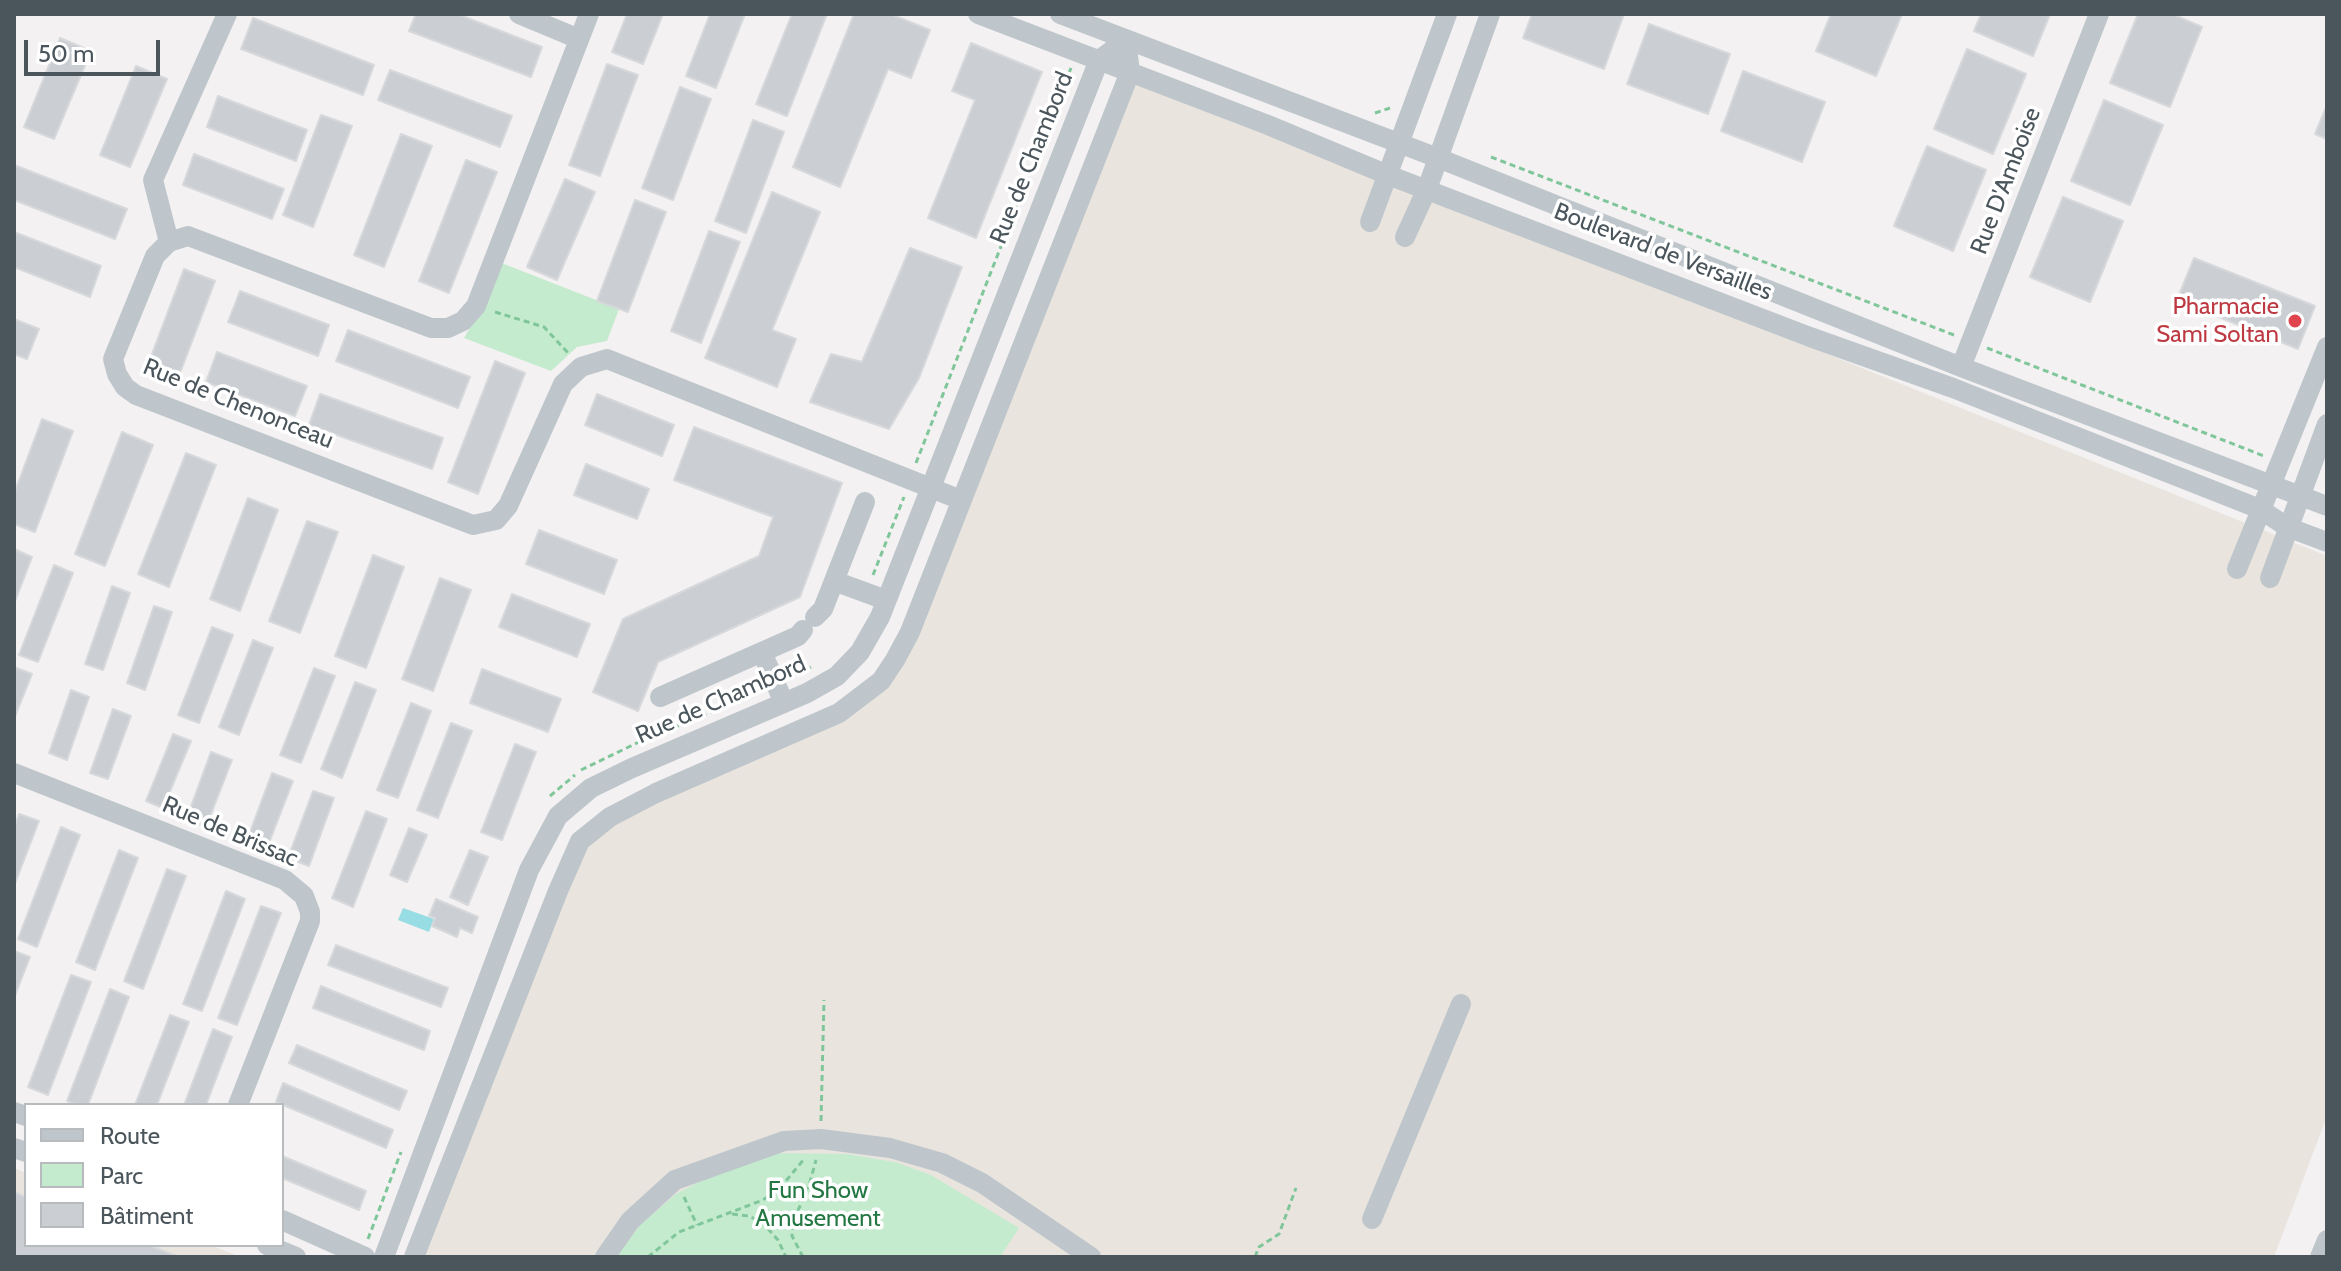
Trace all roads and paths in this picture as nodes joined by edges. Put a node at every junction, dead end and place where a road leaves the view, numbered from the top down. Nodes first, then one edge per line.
1 (227, 14) edge
2 (519, 14) edge
3 (589, 14) edge
4 (978, 14) edge
5 (1060, 14) edge
6 (1447, 14) edge
7 (1490, 14) edge
8 (2099, 14) edge
9 (579, 39) junction
10 (1126, 40) junction
11 (1099, 60) junction
12 (1070, 70) dead end
13 (1130, 72) junction
14 (1399, 143) junction
15 (1480, 153) dead end
16 (1438, 158) junction
17 (1388, 175) junction
18 (1427, 189) junction
19 (1370, 222) dead end
20 (1405, 237) dead end
21 (169, 242) junction
22 (476, 306) junction
23 (1943, 331) dead end
24 (1976, 344) dead end
25 (2327, 347) edge
26 (581, 367) junction
27 (1961, 367) junction
28 (2327, 424) edge
29 (2248, 449) dead end
30 (915, 465) dead end
31 (2269, 484) junction
32 (930, 486) junction
33 (2300, 496) junction
34 (961, 500) junction
35 (865, 502) dead end
36 (2327, 506) edge
37 (2260, 509) junction
38 (2287, 527) junction
39 (2327, 542) edge
40 (2237, 569) dead end
41 (2270, 578) dead end
42 (834, 581) junction
43 (886, 600) junction
44 (762, 652) junction
45 (660, 697) dead end
46 (784, 703) junction
47 (14, 773) edge
48 (1461, 1004) dead end
49 (239, 1103) edge
50 (821, 1139) junction
51 (675, 1180) junction
52 (1296, 1188) dead end
53 (728, 1213) junction
54 (1372, 1219) dead end
55 (284, 1221) edge
56 (697, 1225) junction
57 (2327, 1240) edge
58 (272, 1247) edge
59 (296, 1257) edge
60 (365, 1257) edge
61 (384, 1257) edge
62 (414, 1257) edge
63 (605, 1257) edge
64 (648, 1257) edge
65 (786, 1257) edge
66 (1091, 1257) edge
67 (1255, 1257) edge
68 (2320, 1257) edge

1 - 21 street
2 - 9 street
3 - 9 street
4 - 11 street, Boulevard de Versailles
5 - 10 street, Boulevard de Versailles
6 - 14 street
7 - 16 street
8 - 27 street, Rue D'Amboise
9 - 22 street
10 - 11 street, Rue de Chambord
10 - 13 street
10 - 14 street, Boulevard de Versailles
11 - 13 street, Boulevard de Versailles
11 - 32 street, Rue de Chambord
12 - 30 path, Rue de Chambord
13 - 17 street, Boulevard de Versailles
13 - 34 street
14 - 16 street, Boulevard de Versailles
14 - 17 street
15 - 23 path, Boulevard de Versailles
16 - 18 street
16 - 27 street, Boulevard de Versailles
17 - 18 street, Boulevard de Versailles
17 - 19 street
18 - 20 street
18 - 37 street, Boulevard de Versailles
21 - 22 street
21 - 26 street, Rue de Chenonceau
22 - 26 path
24 - 29 path
25 - 31 street
26 - 32 street
27 - 31 street, Boulevard de Versailles
28 - 33 street
31 - 33 street, Boulevard de Versailles
31 - 37 street
32 - 34 street
32 - 43 street, Rue de Chambord
33 - 36 street, Boulevard de Versailles
33 - 38 street
34 - 62 street
35 - 42 street
37 - 38 street, Boulevard de Versailles
37 - 40 street
38 - 39 street, Boulevard de Versailles
38 - 41 street
42 - 43 street
42 - 44 street
43 - 46 street, Rue de Chambord
44 - 45 street
44 - 46 street
46 - 61 street, Rue de Chambord
47 - 49 street, Rue de Brissac
48 - 54 street
50 - 51 street
50 - 53 path
50 - 66 street
51 - 56 path
51 - 63 street
52 - 67 path
53 - 56 path
53 - 65 path
55 - 60 street
56 - 64 path
57 - 68 street
58 - 59 street

